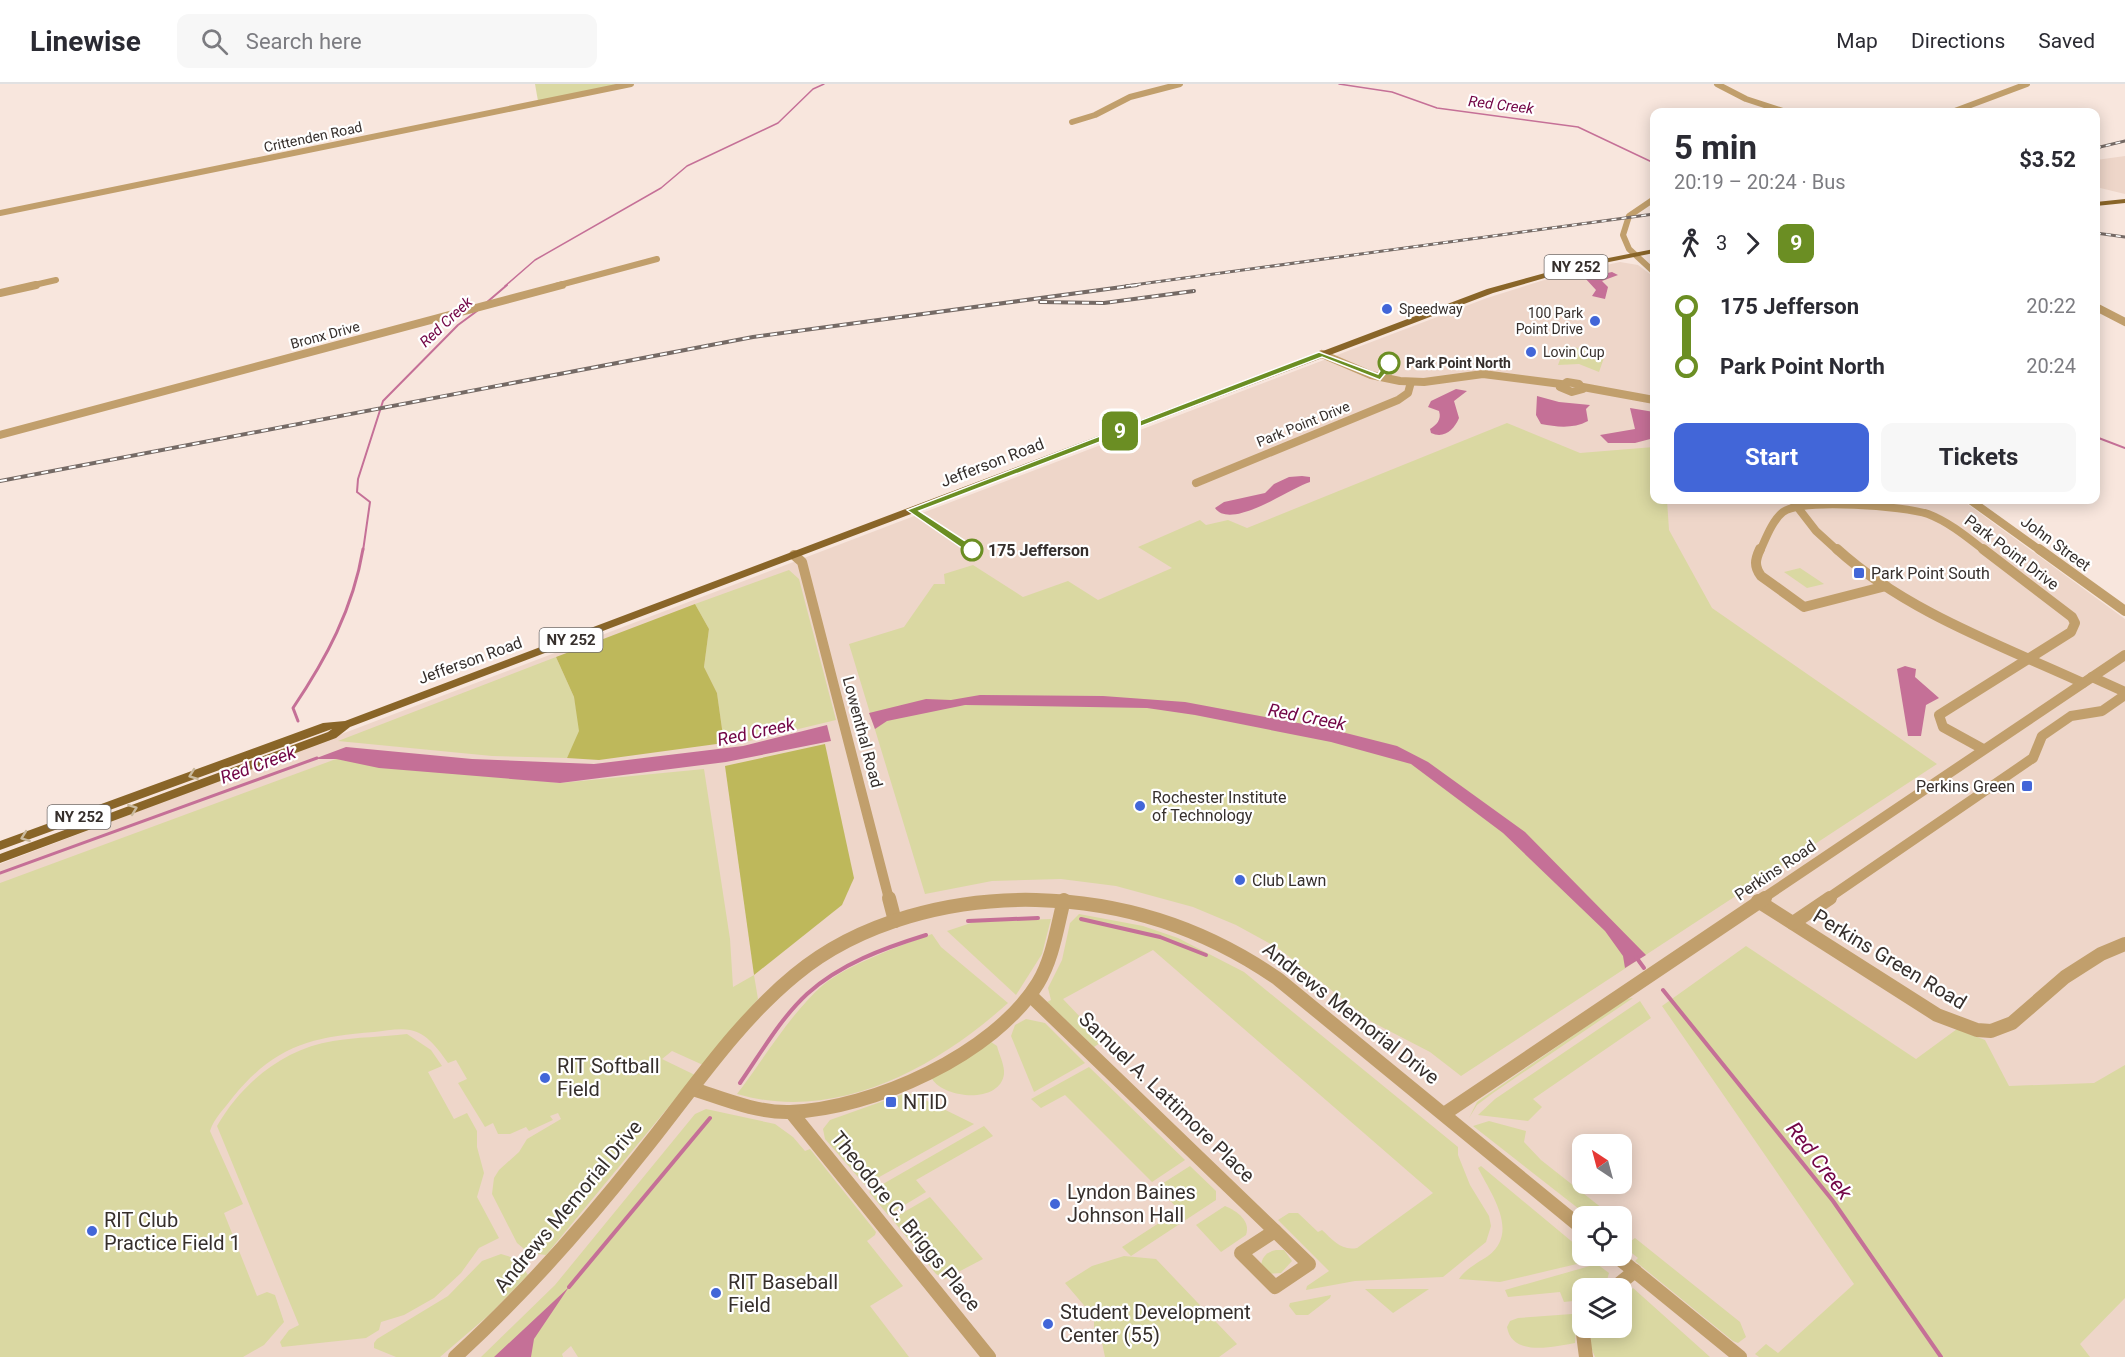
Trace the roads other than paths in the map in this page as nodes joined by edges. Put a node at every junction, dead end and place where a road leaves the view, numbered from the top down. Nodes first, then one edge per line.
1 (632, 84) edge
2 (1180, 84) edge
3 (1717, 84) edge
4 (2027, 84) edge
5 (1774, 108) edge
6 (1963, 108) edge
7 (1072, 122) dead end
8 (1650, 201) edge
9 (2125, 201) edge
10 (2100, 204) edge
11 (0, 213) edge
12 (1650, 252) edge
13 (1634, 255) junction
14 (657, 259) dead end
15 (1650, 269) edge
16 (57, 280) dead end
17 (0, 293) edge
18 (2100, 308) edge
19 (2125, 322) edge
20 (1322, 354) junction
21 (1411, 382) junction
22 (1650, 399) edge
23 (0, 435) edge
24 (1196, 483) dead end
25 (1793, 504) edge
26 (1795, 504) edge
27 (1820, 504) edge
28 (1976, 504) edge
29 (794, 555) junction
30 (1886, 586) junction
31 (2125, 611) edge
32 (2125, 655) edge
33 (2030, 658) junction
34 (2087, 680) junction
35 (2125, 694) edge
36 (347, 723) junction
37 (1983, 749) junction
38 (0, 846) edge
39 (0, 859) edge
40 (1064, 900) junction
41 (1758, 902) junction
42 (895, 921) junction
43 (1793, 923) junction
44 (2125, 944) edge
45 (1030, 995) junction
46 (693, 1089) junction
47 (791, 1112) junction
48 (1444, 1113) junction
49 (1572, 1220) edge
50 (1275, 1230) dead end
51 (1629, 1266) edge
52 (1635, 1271) junction
53 (1626, 1278) edge
54 (1584, 1338) edge
55 (455, 1357) edge
56 (989, 1357) edge
57 (1586, 1357) edge
58 (1740, 1357) edge

1 - 11 street, Crittenden Road
2 - 7 street
3 - 5 street
4 - 6 street
8 - 13 street
9 - 10 main road
12 - 13 main road, Jefferson Road / NY 252
13 - 15 street
13 - 20 main road, Jefferson Road / NY 252
14 - 23 street, Bronx Drive
16 - 17 street
18 - 19 street
20 - 21 street
20 - 29 main road, Jefferson Road / NY 252
21 - 22 street
21 - 24 street, Park Point Drive
25 - 30 street
26 - 30 street
27 - 33 street, Park Point Drive
28 - 31 street, John Street
29 - 36 main road, Jefferson Road / NY 252
29 - 42 street, Lowenthal Road
30 - 33 street
32 - 34 street, Perkins Road
33 - 34 street
33 - 37 street, Park Point Drive
34 - 35 street
34 - 37 street, Perkins Road
35 - 43 street
36 -> 38 main road, Jefferson Road / NY 252
39 -> 36 main road, Jefferson Road / NY 252
37 - 41 street, Perkins Road
40 - 42 street, Andrews Memorial Drive
40 - 45 street
40 - 48 street, Andrews Memorial Drive
41 - 43 street, Perkins Green Road
41 - 48 street, Perkins Road
42 - 46 street, Andrews Memorial Drive
43 - 44 street, Perkins Green Road
45 - 47 street
45 - 50 street, Samuel A. Lattimore Place
46 - 47 street
46 - 55 street, Andrews Memorial Drive
47 - 56 street, Theodore C. Briggs Place
48 - 49 street, Andrews Memorial Drive
51 - 52 street
52 - 53 street
52 - 58 street
54 - 57 street

